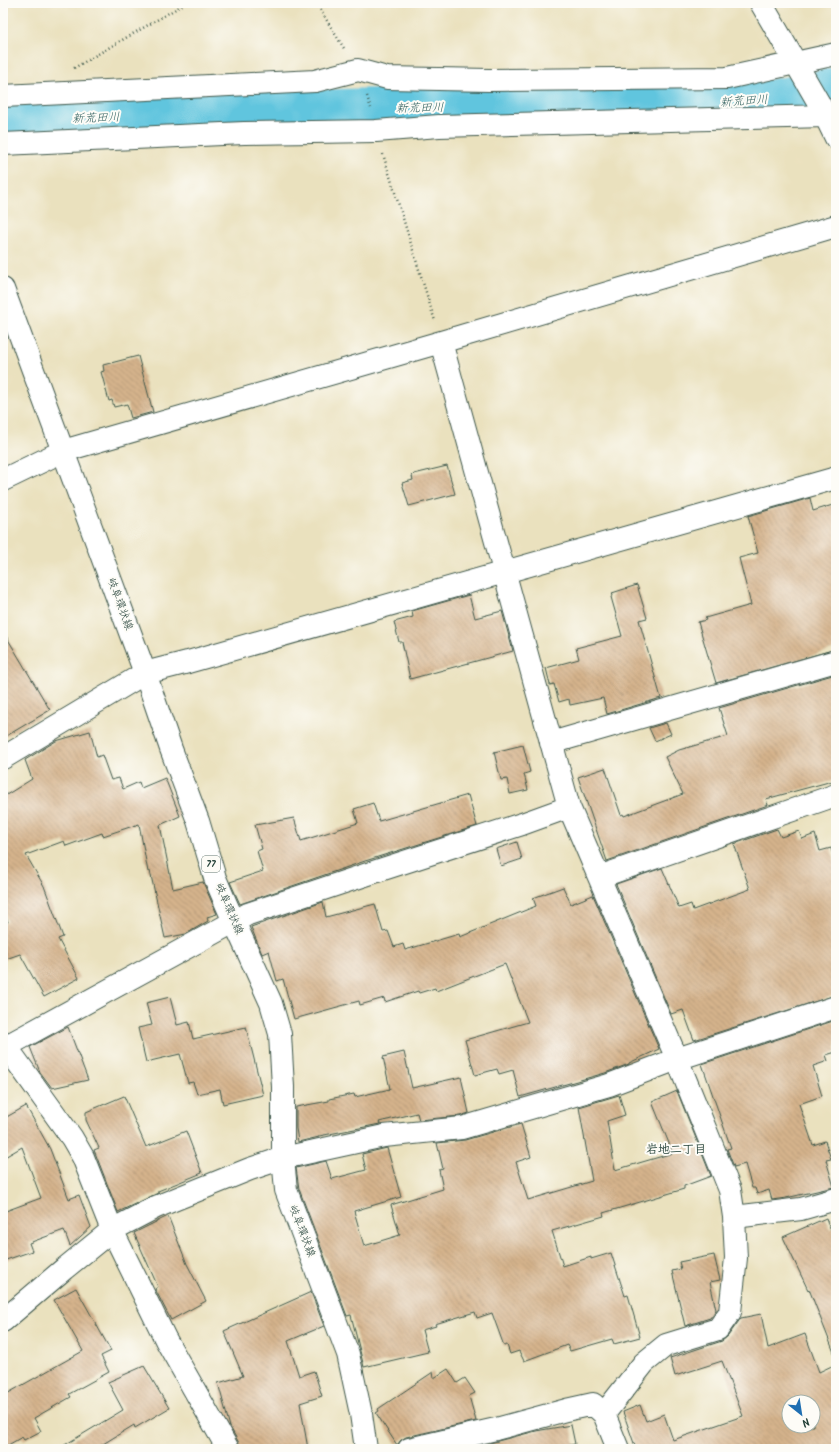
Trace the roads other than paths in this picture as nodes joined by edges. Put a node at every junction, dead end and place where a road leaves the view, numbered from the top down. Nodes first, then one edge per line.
1 (761, 3) edge
2 (836, 54) edge
3 (798, 65) junction
4 (3, 96) edge
5 (823, 110) junction
6 (836, 138) edge
7 (3, 144) edge
8 (836, 226) edge
9 (3, 289) edge
10 (441, 342) junction
11 (63, 451) junction
12 (836, 478) edge
13 (3, 480) edge
14 (504, 572) junction
15 (836, 661) edge
16 (145, 673) junction
17 (551, 743) junction
18 (3, 758) edge
19 (836, 795) edge
20 (569, 807) junction
21 (599, 878) junction
22 (234, 922) junction
23 (836, 1007) edge
24 (4, 1046) edge
25 (677, 1059) junction
26 (282, 1158) junction
27 (836, 1199) edge
28 (734, 1217) junction
29 (112, 1230) junction
30 (3, 1321) edge
31 (604, 1414) junction
32 (228, 1449) edge
33 (366, 1449) edge
34 (409, 1449) edge
35 (618, 1449) edge

1 - 3 street
2 - 3 street
3 - 4 street
3 - 5 street
5 - 6 street
5 - 7 street
8 - 10 street
9 - 11 street, 岐阜環状線 / 77
10 - 11 street
10 - 14 street
11 - 13 street
11 - 16 street, 岐阜環状線 / 77
12 - 14 street
14 - 16 street
14 - 17 street
15 - 17 street
16 - 18 street
16 - 22 street, 岐阜環状線 / 77
17 - 20 street
19 - 21 street
20 - 21 street
20 - 22 street
21 - 25 street
22 - 24 street
22 - 26 street, 岐阜環状線 / 77
23 - 25 street
24 - 29 street
25 - 26 street
25 - 28 street
26 - 29 street
26 - 33 street, 岐阜環状線 / 77
27 - 28 street
28 - 31 street
29 - 30 street
29 - 32 street
31 - 34 street
31 - 35 street

